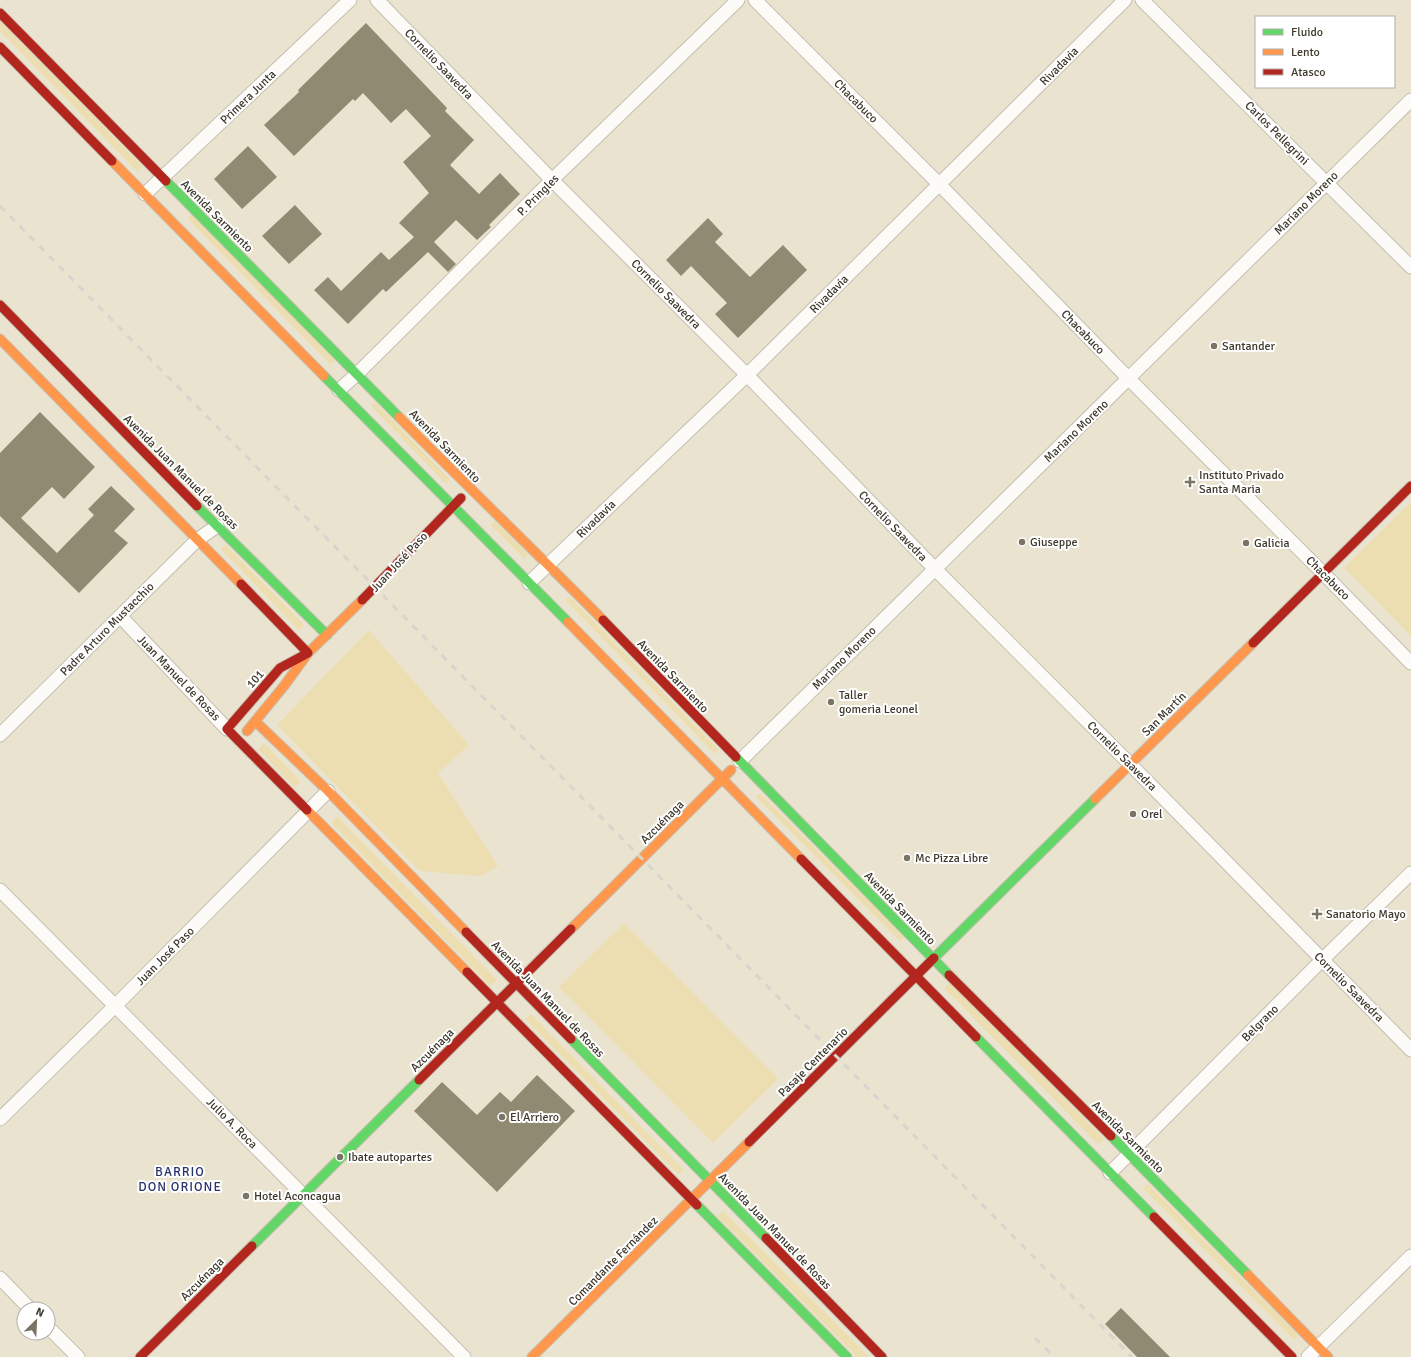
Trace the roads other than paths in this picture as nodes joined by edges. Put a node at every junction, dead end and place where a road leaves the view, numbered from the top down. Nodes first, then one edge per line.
1 (350, 0) edge
2 (377, 0) edge
3 (738, 0) edge
4 (755, 0) edge
5 (1126, 0) edge
6 (1142, 0) edge
7 (0, 13) edge
8 (0, 47) edge
9 (1411, 100) edge
10 (163, 178) junction
11 (552, 180) junction
12 (1327, 182) junction
13 (940, 185) junction
14 (145, 194) junction
15 (1411, 267) edge
16 (0, 305) edge
17 (0, 339) edge
18 (358, 374) junction
19 (747, 375) junction
20 (1129, 379) junction
21 (338, 390) junction
22 (1411, 486) edge
23 (470, 489) junction
24 (451, 506) junction
25 (217, 526) junction
26 (197, 540) junction
27 (548, 565) junction
28 (935, 568) junction
29 (1323, 573) junction
30 (529, 583) junction
31 (120, 616) junction
32 (327, 635) junction
33 (308, 653) junction
34 (1411, 663) edge
35 (255, 721) junction
36 (227, 729) junction
37 (0, 735) edge
38 (238, 740) junction
39 (740, 761) junction
40 (1130, 764) junction
41 (722, 779) junction
42 (328, 792) junction
43 (309, 812) junction
44 (1411, 873) edge
45 (0, 890) edge
46 (934, 960) junction
47 (1322, 960) junction
48 (917, 977) junction
49 (516, 984) junction
50 (497, 1002) junction
51 (115, 1006) junction
52 (1411, 1050) edge
53 (0, 1119) edge
54 (1130, 1155) junction
55 (1110, 1173) junction
56 (710, 1182) junction
57 (303, 1195) junction
58 (692, 1199) junction
59 (1411, 1256) edge
60 (0, 1278) edge
61 (22, 1301) edge
62 (56, 1335) edge
63 (1318, 1347) junction
64 (78, 1357) edge
65 (140, 1357) edge
66 (464, 1357) edge
67 (532, 1357) edge
68 (848, 1357) edge
69 (882, 1357) edge
70 (1292, 1357) edge
71 (1308, 1357) edge
72 (1328, 1357) edge

1 - 10 street, Primera Junta
2 - 11 street, Cornelio Saavedra
3 - 11 street, P. Pringles
4 - 13 street, Chacabuco
5 - 13 street, Rivadavia
6 - 12 street, Carlos Pellegrini
7 - 10 main road, Avenida Sarmiento
8 - 14 main road
9 - 12 street, Mariano Moreno
10 - 14 street, Primera Junta
10 - 18 main road, Avenida Sarmiento
11 - 18 street, P. Pringles
11 - 19 street, Cornelio Saavedra
12 - 15 street, Carlos Pellegrini
12 - 20 street, Mariano Moreno
13 - 19 street, Rivadavia
13 - 20 street, Chacabuco
14 - 21 main road
16 - 25 main road, Avenida Juan Manuel de Rosas
17 - 26 main road
18 - 21 street, P. Pringles
18 - 23 main road, Avenida Sarmiento
19 - 27 street, Rivadavia
19 - 28 street, Cornelio Saavedra
20 - 28 street, Mariano Moreno
20 - 29 street, Chacabuco
21 - 24 main road
22 - 29 main road, San Martín
23 - 24 main road, Juan José Paso
23 - 27 main road, Avenida Sarmiento
24 - 30 main road
24 - 32 main road, Juan José Paso
25 - 26 street, Padre Arturo Mustacchio
25 - 32 main road, Avenida Juan Manuel de Rosas
26 - 31 street, Padre Arturo Mustacchio
26 - 33 main road
27 - 30 street, Rivadavia
27 - 39 main road, Avenida Sarmiento
28 - 39 street, Mariano Moreno
28 - 40 street, Cornelio Saavedra
29 - 34 street, Chacabuco
29 - 40 main road, San Martín
30 - 41 main road
31 - 36 street, Juan Manuel de Rosas
31 - 37 street, Padre Arturo Mustacchio
32 - 33 main road
33 - 35 main road
33 - 36 main road, 101
35 - 38 main road
35 - 42 main road, Avenida Juan Manuel de Rosas
36 - 38 main road, Juan Manuel de Rosas
38 - 43 main road
39 - 41 main road, Azcuénaga
39 - 46 main road, Avenida Sarmiento
40 - 46 main road, San Martín
40 - 47 street, Cornelio Saavedra
41 - 48 main road
41 - 49 main road, Azcuénaga
42 - 43 street, Juan José Paso
42 - 49 main road, Avenida Juan Manuel de Rosas
43 - 50 main road
43 - 51 street, Juan José Paso
44 - 47 street, Belgrano
45 - 51 street, Julio A. Roca
46 - 48 main road, Pasaje Centenario
46 - 54 main road, Avenida Sarmiento
47 - 52 street, Cornelio Saavedra
47 - 54 street, Belgrano
48 - 55 main road
48 - 56 main road, Pasaje Centenario
49 - 50 main road, Azcuénaga
49 - 56 main road, Avenida Juan Manuel de Rosas
50 - 57 main road, Azcuénaga
50 - 58 main road
51 - 53 street, Juan José Paso
51 - 57 street, Julio A. Roca
54 - 55 street, Belgrano
54 - 63 main road, Avenida Sarmiento
55 - 70 main road
56 - 58 main road, Comandante Fernández
56 - 69 main road, Avenida Juan Manuel de Rosas
57 - 65 main road, Azcuénaga
57 - 66 street, Julio A. Roca
58 - 67 main road, Comandante Fernández
58 - 68 main road
59 - 63 street
60 - 61 street
62 - 64 street
63 - 71 street
63 - 72 main road, Avenida Sarmiento

